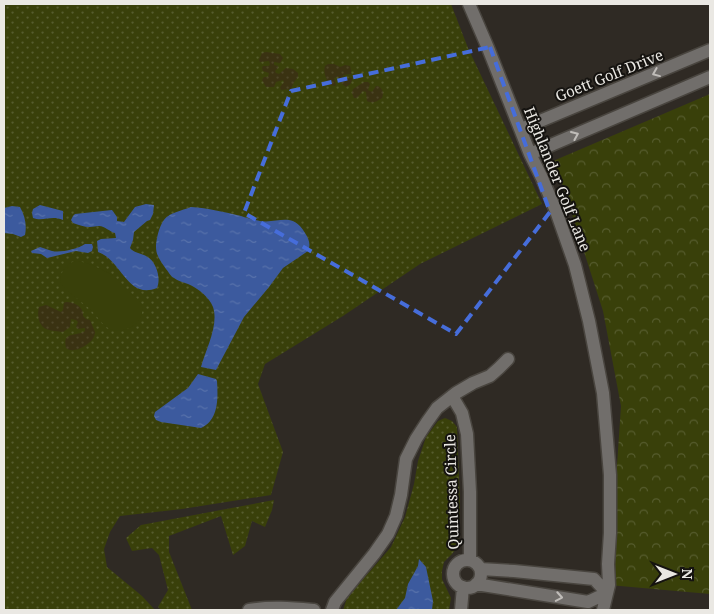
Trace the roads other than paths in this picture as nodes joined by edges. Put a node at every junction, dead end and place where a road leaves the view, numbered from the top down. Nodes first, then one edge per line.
1 (469, 4) edge
2 (710, 50) edge
3 (710, 77) edge
4 (521, 129) junction
5 (530, 154) junction
6 (508, 359) dead end
7 (452, 396) junction
8 (470, 560) junction
9 (480, 569) junction
10 (528, 572) junction
11 (476, 584) junction
12 (463, 587) junction
13 (526, 592) junction
14 (607, 593) junction
15 (250, 610) edge
16 (314, 610) edge
17 (332, 610) edge
18 (461, 610) edge
19 (603, 610) edge

1 - 4 street, Highlander Golf Lane
2 -> 4 street, Goett Golf Drive
5 -> 3 street
4 - 5 street, Highlander Golf Lane
5 - 14 street, Highlander Golf Lane
6 - 7 street, Quintessa Circle
7 - 8 street, Quintessa Circle
7 - 17 street, Quintessa Circle
8 - 9 street
8 - 12 street
9 - 10 street
9 - 11 street
10 - 13 street
10 - 14 street
11 - 12 street
11 - 13 street
12 - 18 street
13 -> 14 street
14 - 19 street, Highlander Golf Lane
15 - 16 street

